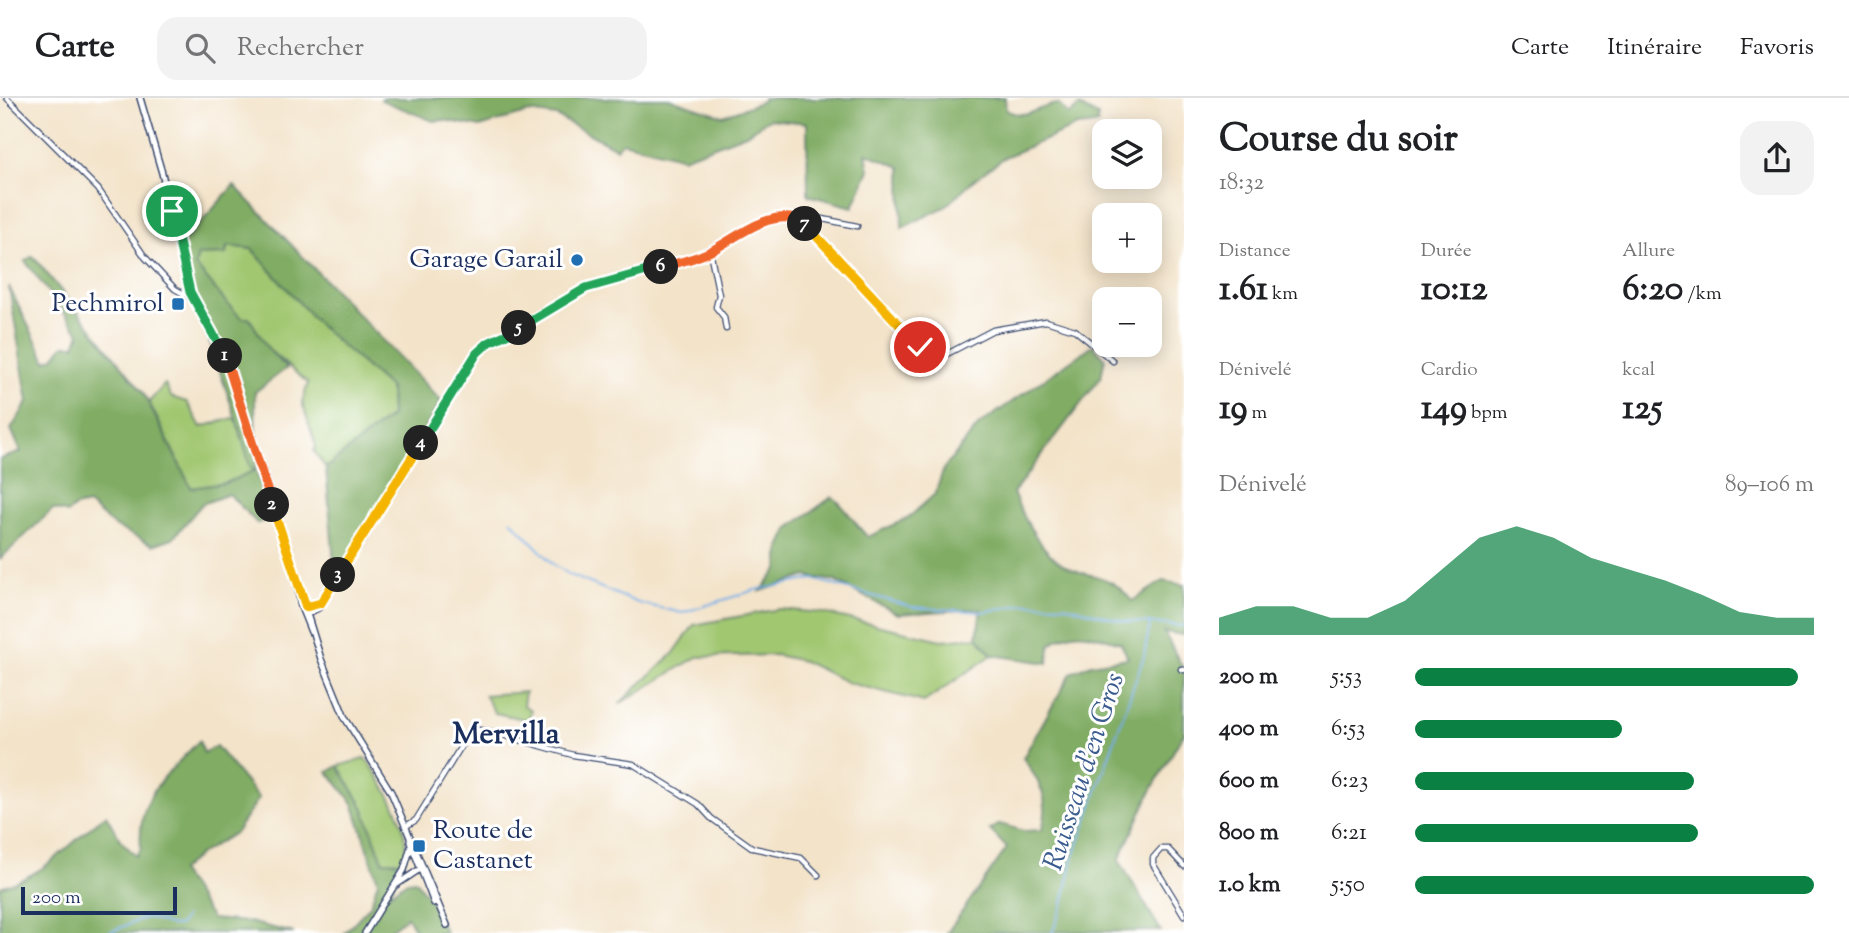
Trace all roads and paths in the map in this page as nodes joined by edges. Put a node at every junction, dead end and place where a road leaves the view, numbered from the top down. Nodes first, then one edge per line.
1 (7, 98) edge
2 (140, 98) edge
3 (799, 220) junction
4 (857, 226) dead end
5 (710, 251) junction
6 (193, 299) junction
7 (726, 329) dead end
8 (1113, 361) dead end
9 (306, 611) junction
10 (406, 825) junction
11 (411, 846) junction
12 (1184, 866) edge
13 (420, 869) junction
14 (404, 870) junction
15 (818, 875) dead end
16 (408, 876) junction
17 (424, 881) junction
18 (394, 887) junction
19 (1184, 915) edge
20 (447, 925) junction
21 (365, 933) edge
22 (451, 933) edge

1 - 6 street
2 - 6 street
3 - 4 street
3 - 5 street
3 - 8 street
5 - 7 street
5 - 9 street
6 - 9 street
9 - 10 street
10 - 11 street
10 - 13 street
10 - 15 street
11 - 13 street
11 - 14 street
12 - 19 street
13 - 14 street
13 - 16 street
13 - 17 street
13 - 20 street
14 - 18 street
16 - 17 street
16 - 18 street
17 - 20 street
18 - 21 street
20 - 22 street

